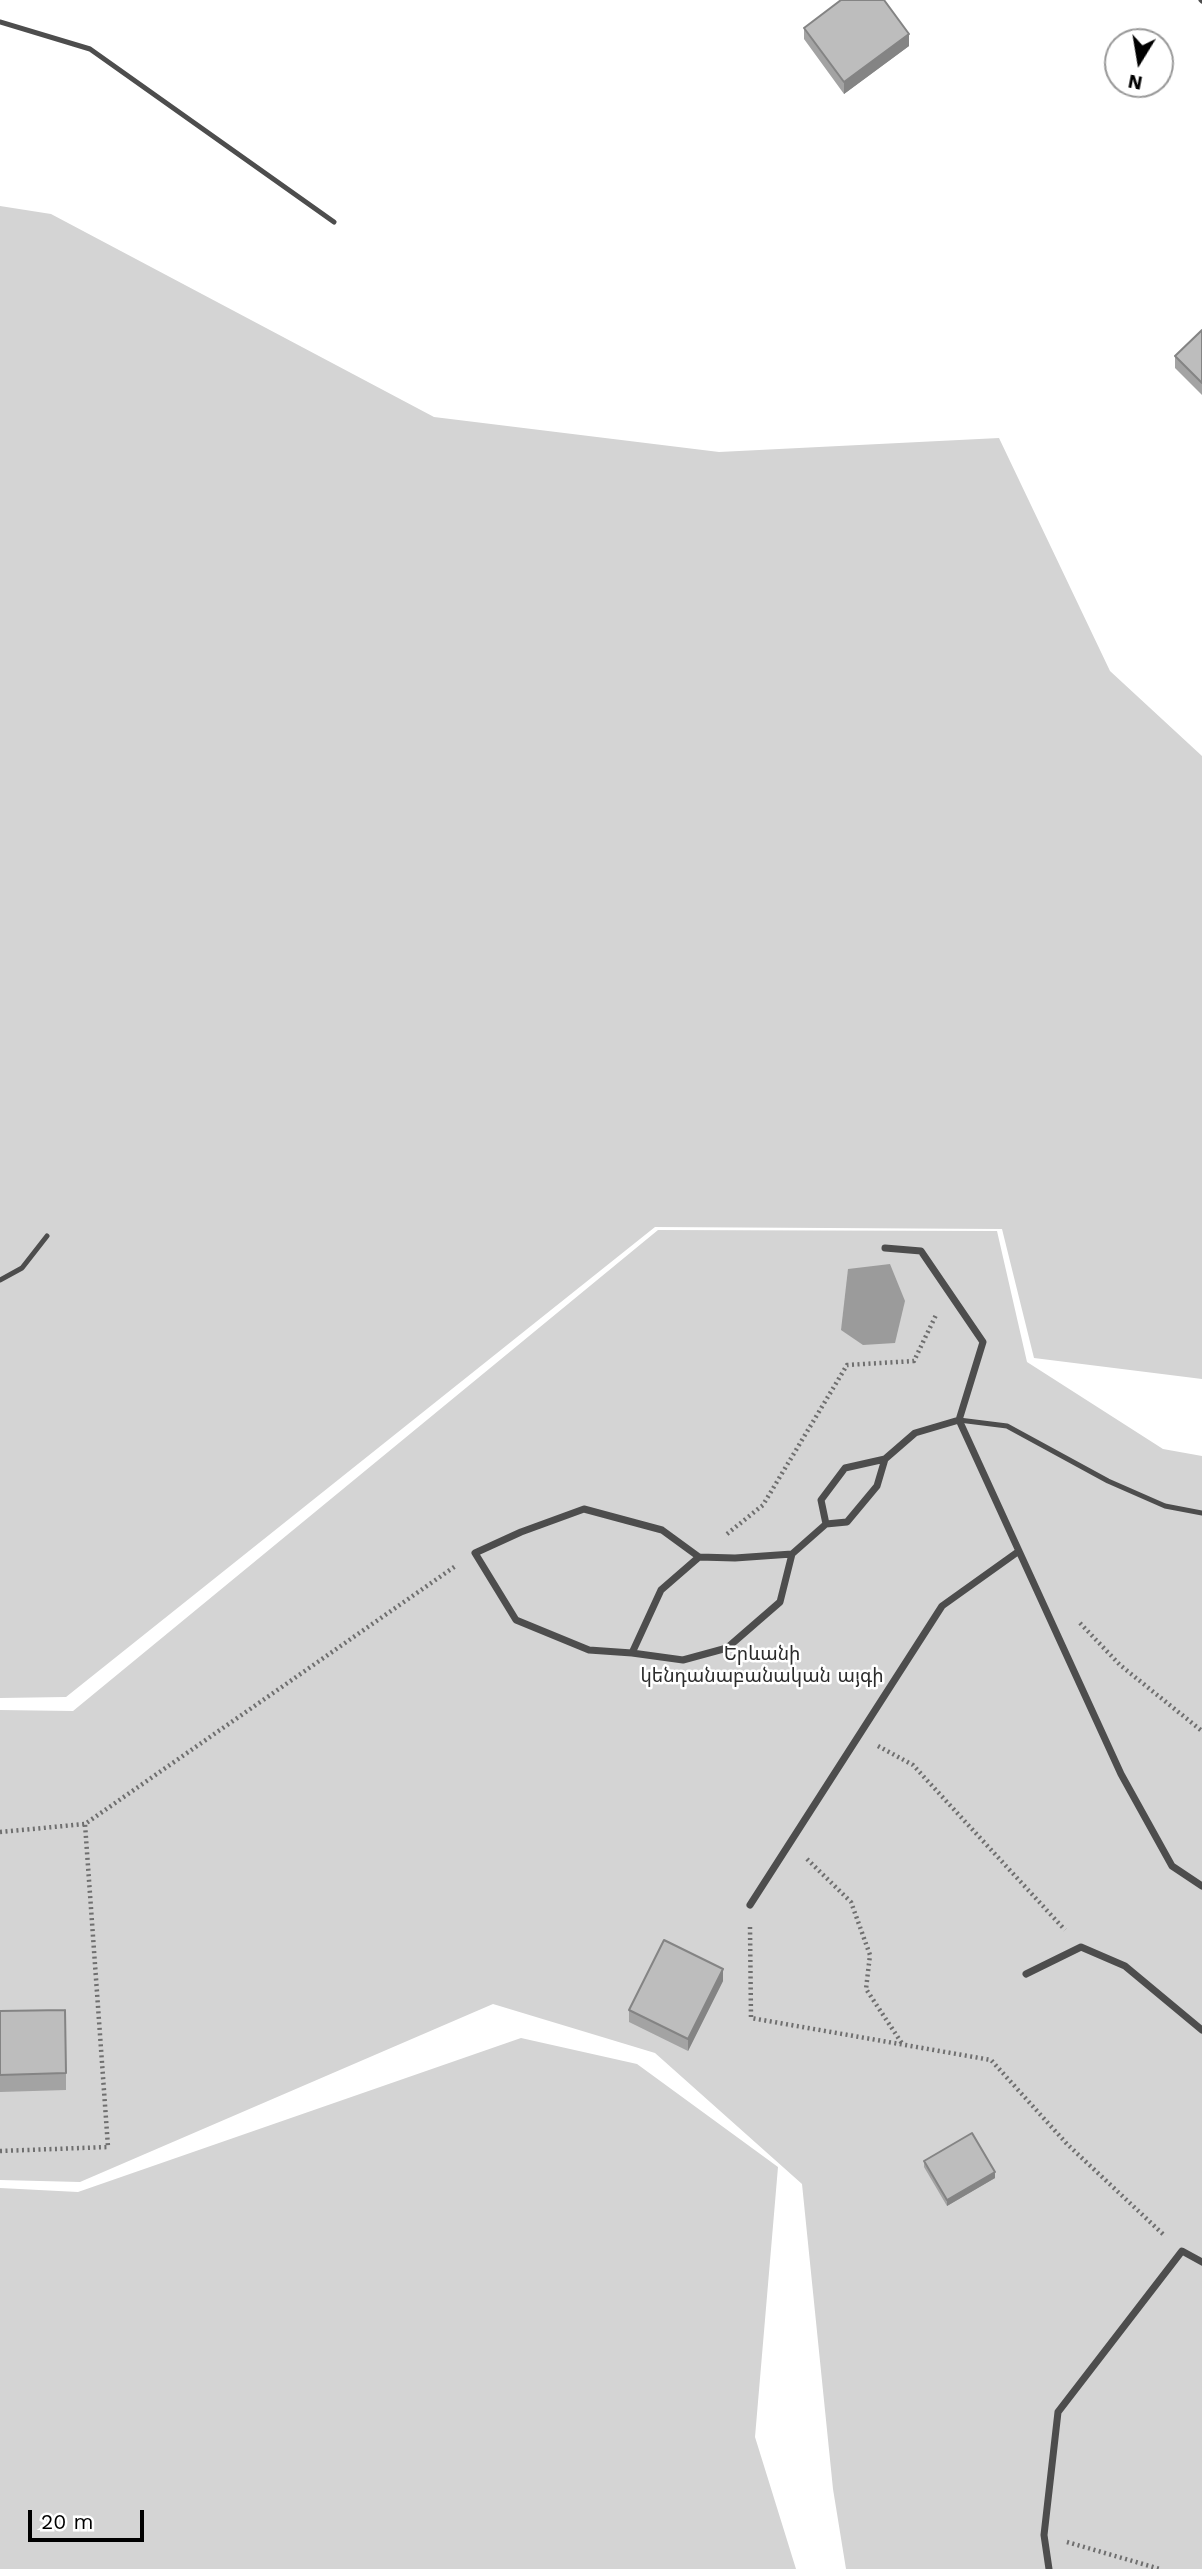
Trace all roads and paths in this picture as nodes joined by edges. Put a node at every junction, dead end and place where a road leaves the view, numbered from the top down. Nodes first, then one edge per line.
1 (0, 22) edge
2 (334, 222) dead end
3 (47, 1236) dead end
4 (886, 1248) dead end
5 (0, 1280) edge
6 (950, 1297) junction
7 (959, 1420) junction
8 (885, 1459) junction
9 (1202, 1513) edge
10 (826, 1524) junction
11 (1020, 1551) junction
12 (475, 1553) junction
13 (792, 1554) junction
14 (699, 1557) junction
15 (1074, 1617) dead end
16 (632, 1653) junction
17 (1202, 1731) edge
18 (886, 1750) dead end
19 (85, 1824) junction
20 (0, 1832) edge
21 (790, 1842) junction
22 (1202, 1886) edge
23 (750, 1905) joint
24 (1062, 1926) dead end
25 (1026, 1974) dead end
26 (1202, 2030) edge
27 (903, 2045) junction
28 (0, 2151) edge
29 (1182, 2251) junction
30 (1202, 2262) edge
31 (1044, 2535) junction
32 (1049, 2569) edge
33 (1157, 2569) edge

1 - 2 lane
3 - 5 lane
4 - 6 street
6 - 7 street
6 - 14 path
7 - 8 street
7 - 9 lane
7 - 11 street
8 - 10 street
8 - 10 street
10 - 13 street
11 - 21 street
11 - 22 street
12 - 14 street
12 - 16 street
12 - 19 path
13 - 14 street
13 - 16 street
14 - 16 street
15 - 17 path
18 - 24 path
19 - 20 path
19 - 28 path
21 - 23 street
21 - 27 path
23 - 27 path
25 - 26 street
27 - 29 path
29 - 30 street
29 - 31 street
31 - 32 street
31 - 33 path

